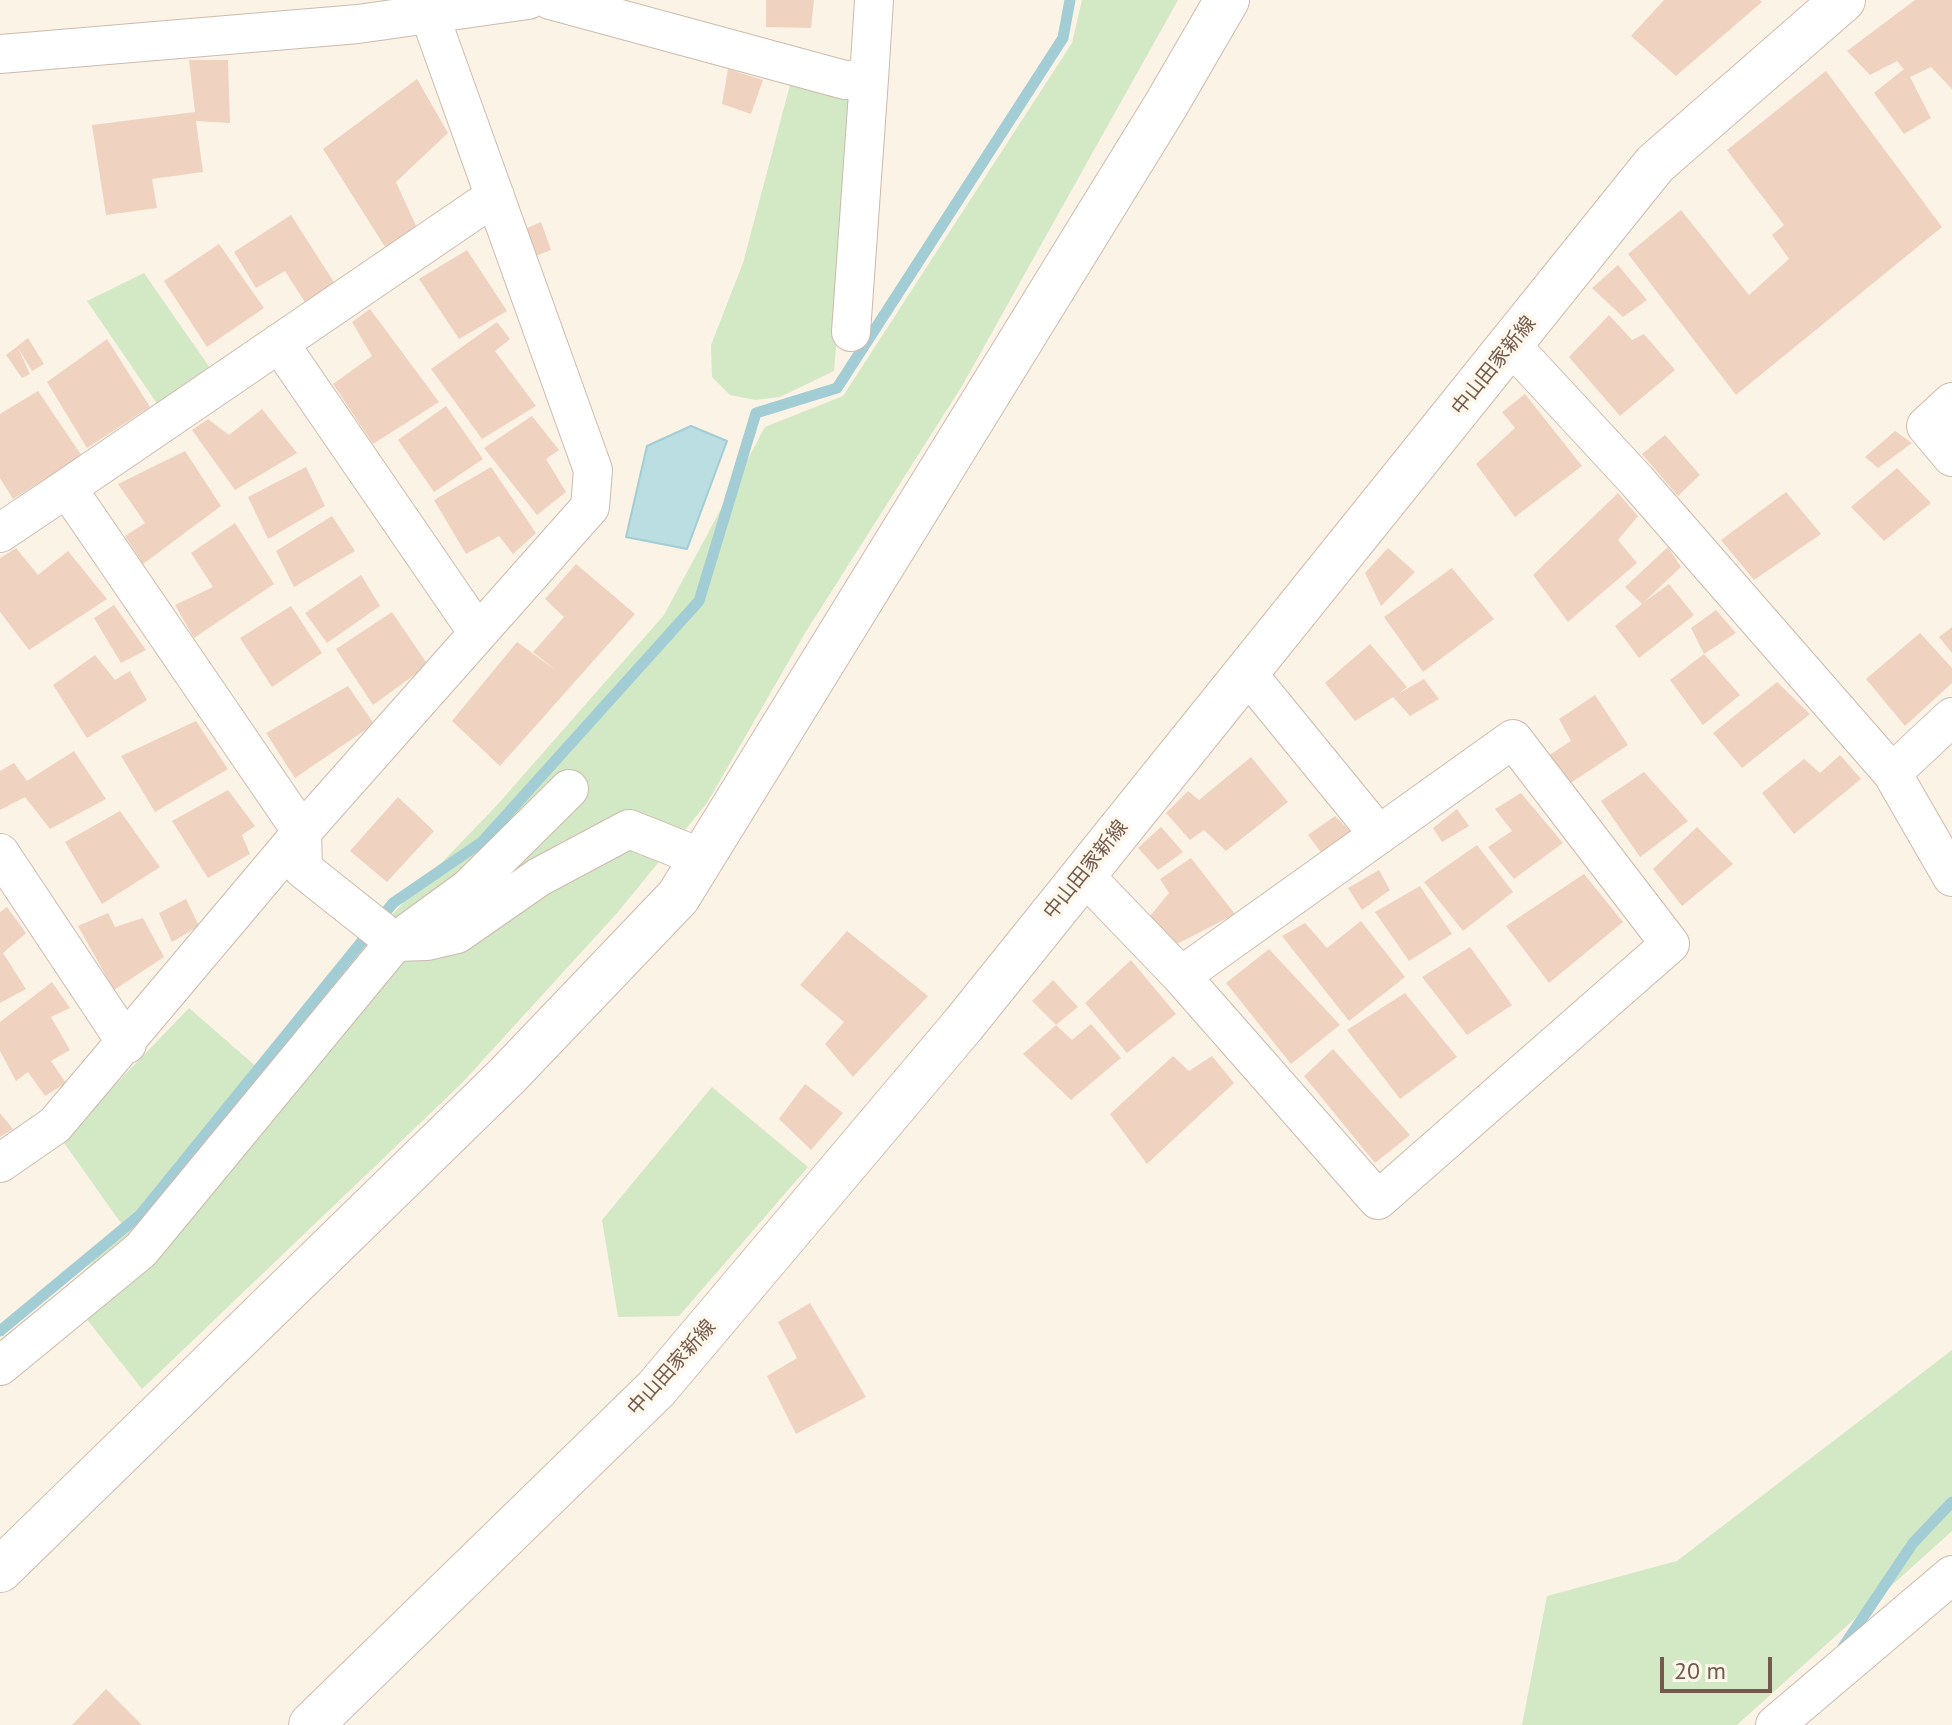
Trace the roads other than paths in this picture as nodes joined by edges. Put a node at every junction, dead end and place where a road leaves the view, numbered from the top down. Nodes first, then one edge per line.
1 (528, 0) edge
2 (550, 0) edge
3 (874, 0) edge
4 (1227, 0) edge
5 (1843, 0) edge
6 (430, 16) junction
7 (0, 54) edge
8 (869, 79) junction
9 (495, 196) junction
10 (851, 332) dead end
11 (279, 343) junction
12 (1511, 345) junction
13 (1952, 402) edge
14 (1952, 457) edge
15 (67, 488) junction
16 (0, 533) edge
17 (478, 633) junction
18 (1246, 672) junction
19 (1952, 717) edge
20 (1892, 773) junction
21 (569, 789) dead end
22 (302, 832) junction
23 (1379, 835) junction
24 (0, 853) edge
25 (702, 858) junction
26 (1082, 873) junction
27 (1952, 877) edge
28 (395, 942) junction
29 (1181, 976) junction
30 (127, 1044) junction
31 (0, 1163) edge
32 (0, 1366) edge
33 (0, 1570) edge
34 (1952, 1575) edge
35 (311, 1725) edge
36 (1775, 1725) edge

1 - 6 street
2 - 8 street
3 - 8 street
4 - 25 main road
5 - 12 main road, 中山田家新線
6 - 7 street
6 - 9 street
8 - 10 street
9 - 11 street
9 - 17 street
11 - 15 street
11 - 17 street
12 - 18 main road, 中山田家新線
12 - 20 street
13 - 14 street
15 - 16 street
15 - 22 street
17 - 22 street
18 - 23 street
18 - 26 main road, 中山田家新線
19 - 20 street
20 - 27 street
21 - 28 street
22 - 28 street
22 - 30 street
23 - 29 street
23 - 29 street
24 - 30 street
25 - 28 street
25 - 33 main road
26 - 29 street
26 - 35 main road, 中山田家新線
28 - 32 street
30 - 31 street
34 - 36 street

